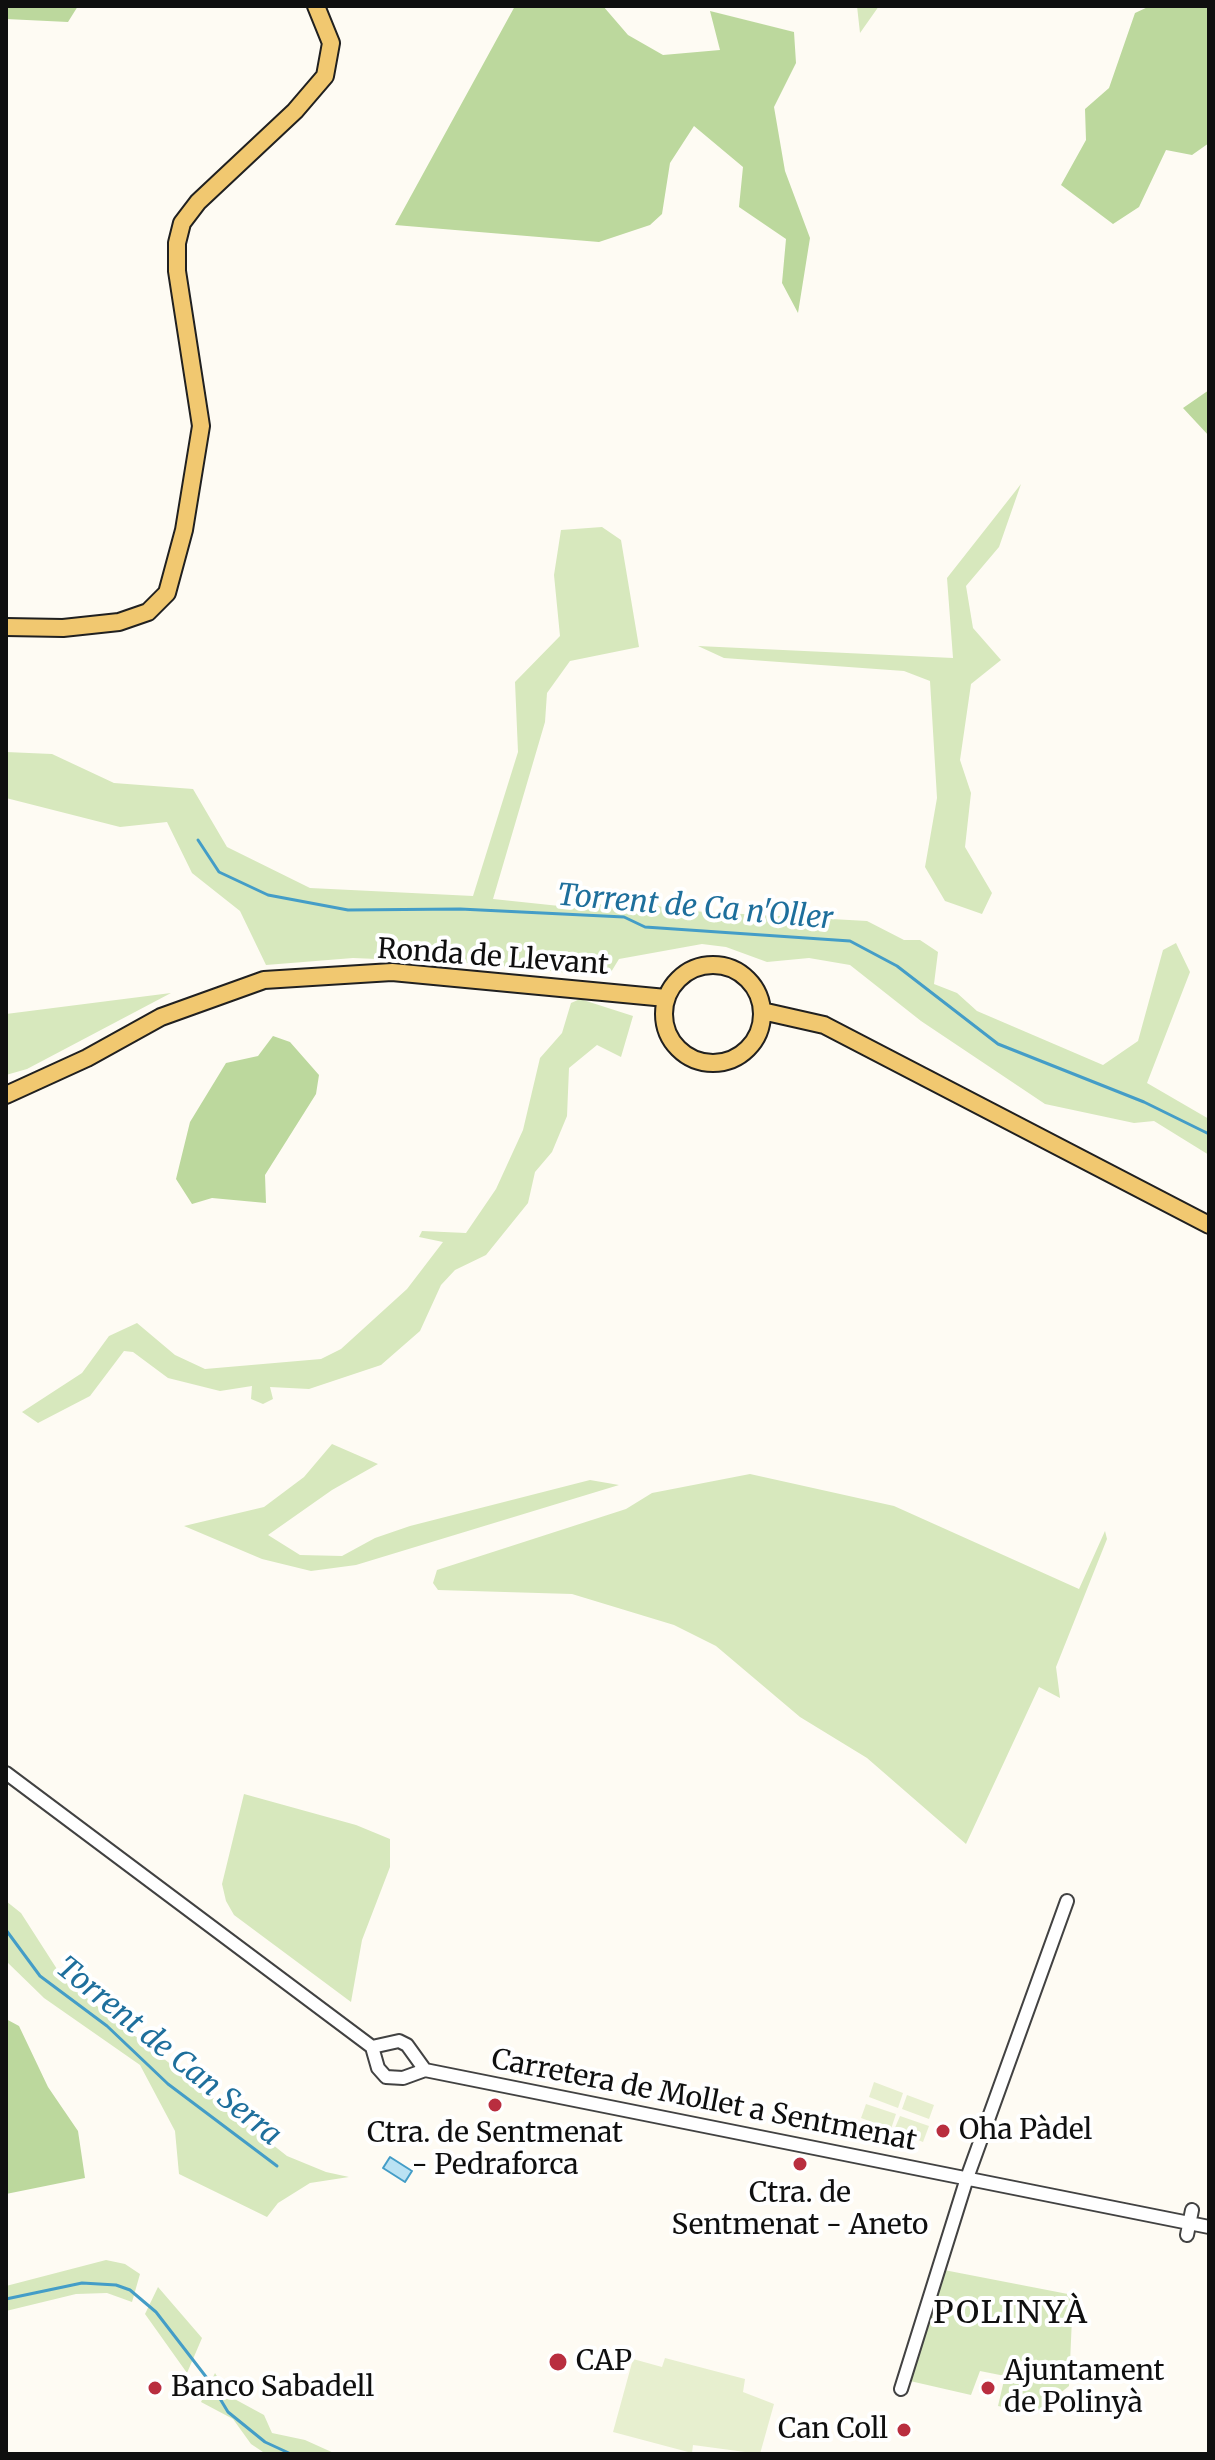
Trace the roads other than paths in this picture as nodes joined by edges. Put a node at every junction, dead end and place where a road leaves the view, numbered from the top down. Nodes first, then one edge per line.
1 (316, 6) edge
2 (6, 627) edge
3 (666, 998) junction
4 (762, 1011) junction
5 (6, 1095) edge
6 (1209, 1225) edge
7 (6, 1773) edge
8 (1067, 1901) dead end
9 (377, 2050) junction
10 (415, 2060) junction
11 (425, 2070) junction
12 (410, 2073) junction
13 (969, 2172) junction
14 (1209, 2227) edge
15 (901, 2389) dead end

1 - 2 main road
3 - 4 main road
3 - 4 main road
3 - 5 main road, Ronda de Llevant
4 - 6 main road
7 - 9 street, Carretera de Mollet a Sentmenat
8 - 13 street
9 - 10 street, Carretera de Mollet a Sentmenat
9 - 12 street, Carretera de Mollet a Sentmenat
10 - 11 street, Carretera de Mollet a Sentmenat
10 - 12 street
11 - 12 street, Carretera de Mollet a Sentmenat
11 - 13 street, Carretera de Mollet a Sentmenat
13 - 14 street, Carretera de Mollet a Sentmenat
13 - 15 street

